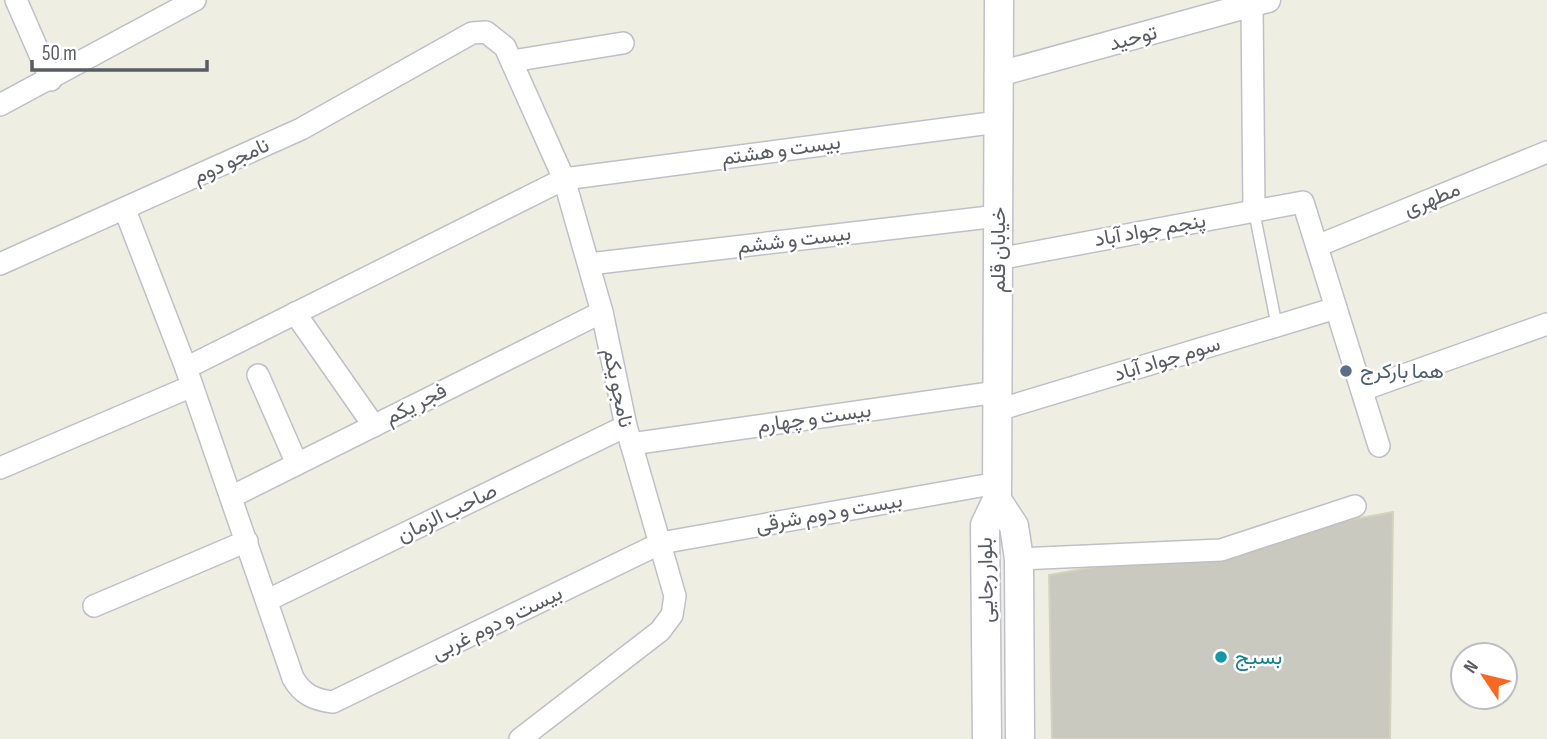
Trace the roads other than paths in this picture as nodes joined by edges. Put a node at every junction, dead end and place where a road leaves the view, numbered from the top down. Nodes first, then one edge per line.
1 (16, 0) edge
2 (195, 0) edge
3 (999, 0) edge
4 (1260, 3) edge
5 (501, 42) joint
6 (623, 43) dead end
7 (512, 61) junction
8 (999, 74) junction
9 (51, 80) junction
10 (0, 105) edge
11 (998, 122) junction
12 (1547, 152) edge
13 (564, 179) junction
14 (125, 210) junction
15 (1254, 211) junction
16 (998, 216) junction
17 (1317, 246) junction
18 (998, 259) junction
19 (0, 264) edge
20 (589, 264) junction
21 (1336, 309) junction
22 (602, 312) junction
23 (295, 313) junction
24 (1547, 324) edge
25 (1277, 327) junction
26 (258, 375) dead end
27 (189, 377) junction
28 (1362, 390) junction
29 (998, 401) junction
30 (373, 426) junction
31 (628, 435) junction
32 (1379, 446) dead end
33 (298, 464) junction
34 (0, 468) edge
35 (997, 491) junction
36 (231, 497) junction
37 (1355, 506) dead end
38 (247, 541) junction
39 (661, 543) junction
40 (1018, 559) junction
41 (268, 600) junction
42 (94, 606) dead end
43 (520, 739) edge
44 (987, 739) edge
45 (1020, 739) edge

1 - 9 street
2 - 9 street
3 - 8 main road, خیابان قلم
4 - 8 street, توحید
4 - 15 street
5 - 7 street, نامجو یکم
5 - 14 street, نامجو دوم
6 - 7 street
7 - 13 street, نامجو یکم
8 - 11 main road, خیابان قلم
9 - 10 street
11 - 13 street, بیست و هشتم
11 - 16 main road, خیابان قلم
12 - 17 street, مطهری
13 - 20 street, نامجو یکم
13 - 23 street
14 - 19 street, نامجو دوم
14 - 27 street
15 - 17 street, پنجم جواد آباد
15 - 18 street, پنجم جواد آباد
15 - 25 lane
16 - 18 main road, خیابان قلم
16 - 20 street, بیست و ششم
17 - 21 street
18 - 29 main road, خیابان قلم
20 - 22 street, نامجو یکم
21 - 25 street, سوم جواد آباد
21 - 28 street
22 - 30 street, فجر یکم
22 - 31 street, نامجو یکم
23 - 27 street
23 - 30 street
24 - 28 street
25 - 29 street, سوم جواد آباد
26 - 33 street
27 - 34 street
27 - 36 street
28 - 32 street
29 - 31 street, بیست و چهارم
29 - 35 main road, خیابان قلم
30 - 33 street, فجر یکم
31 - 39 street, نامجو یکم
31 - 41 street, صاحب الزمان
33 - 36 street, فجر یکم
35 - 39 street, بیست و دوم شرقی
35 - 40 main road, بلوار رجایی
35 - 44 main road, بلوار رجایی
36 - 38 street
37 - 40 street
38 - 41 street
38 - 42 street
39 - 41 street, بیست و دوم غربی
39 - 43 street, نامجو یکم
40 - 45 main road, بلوار رجایی

